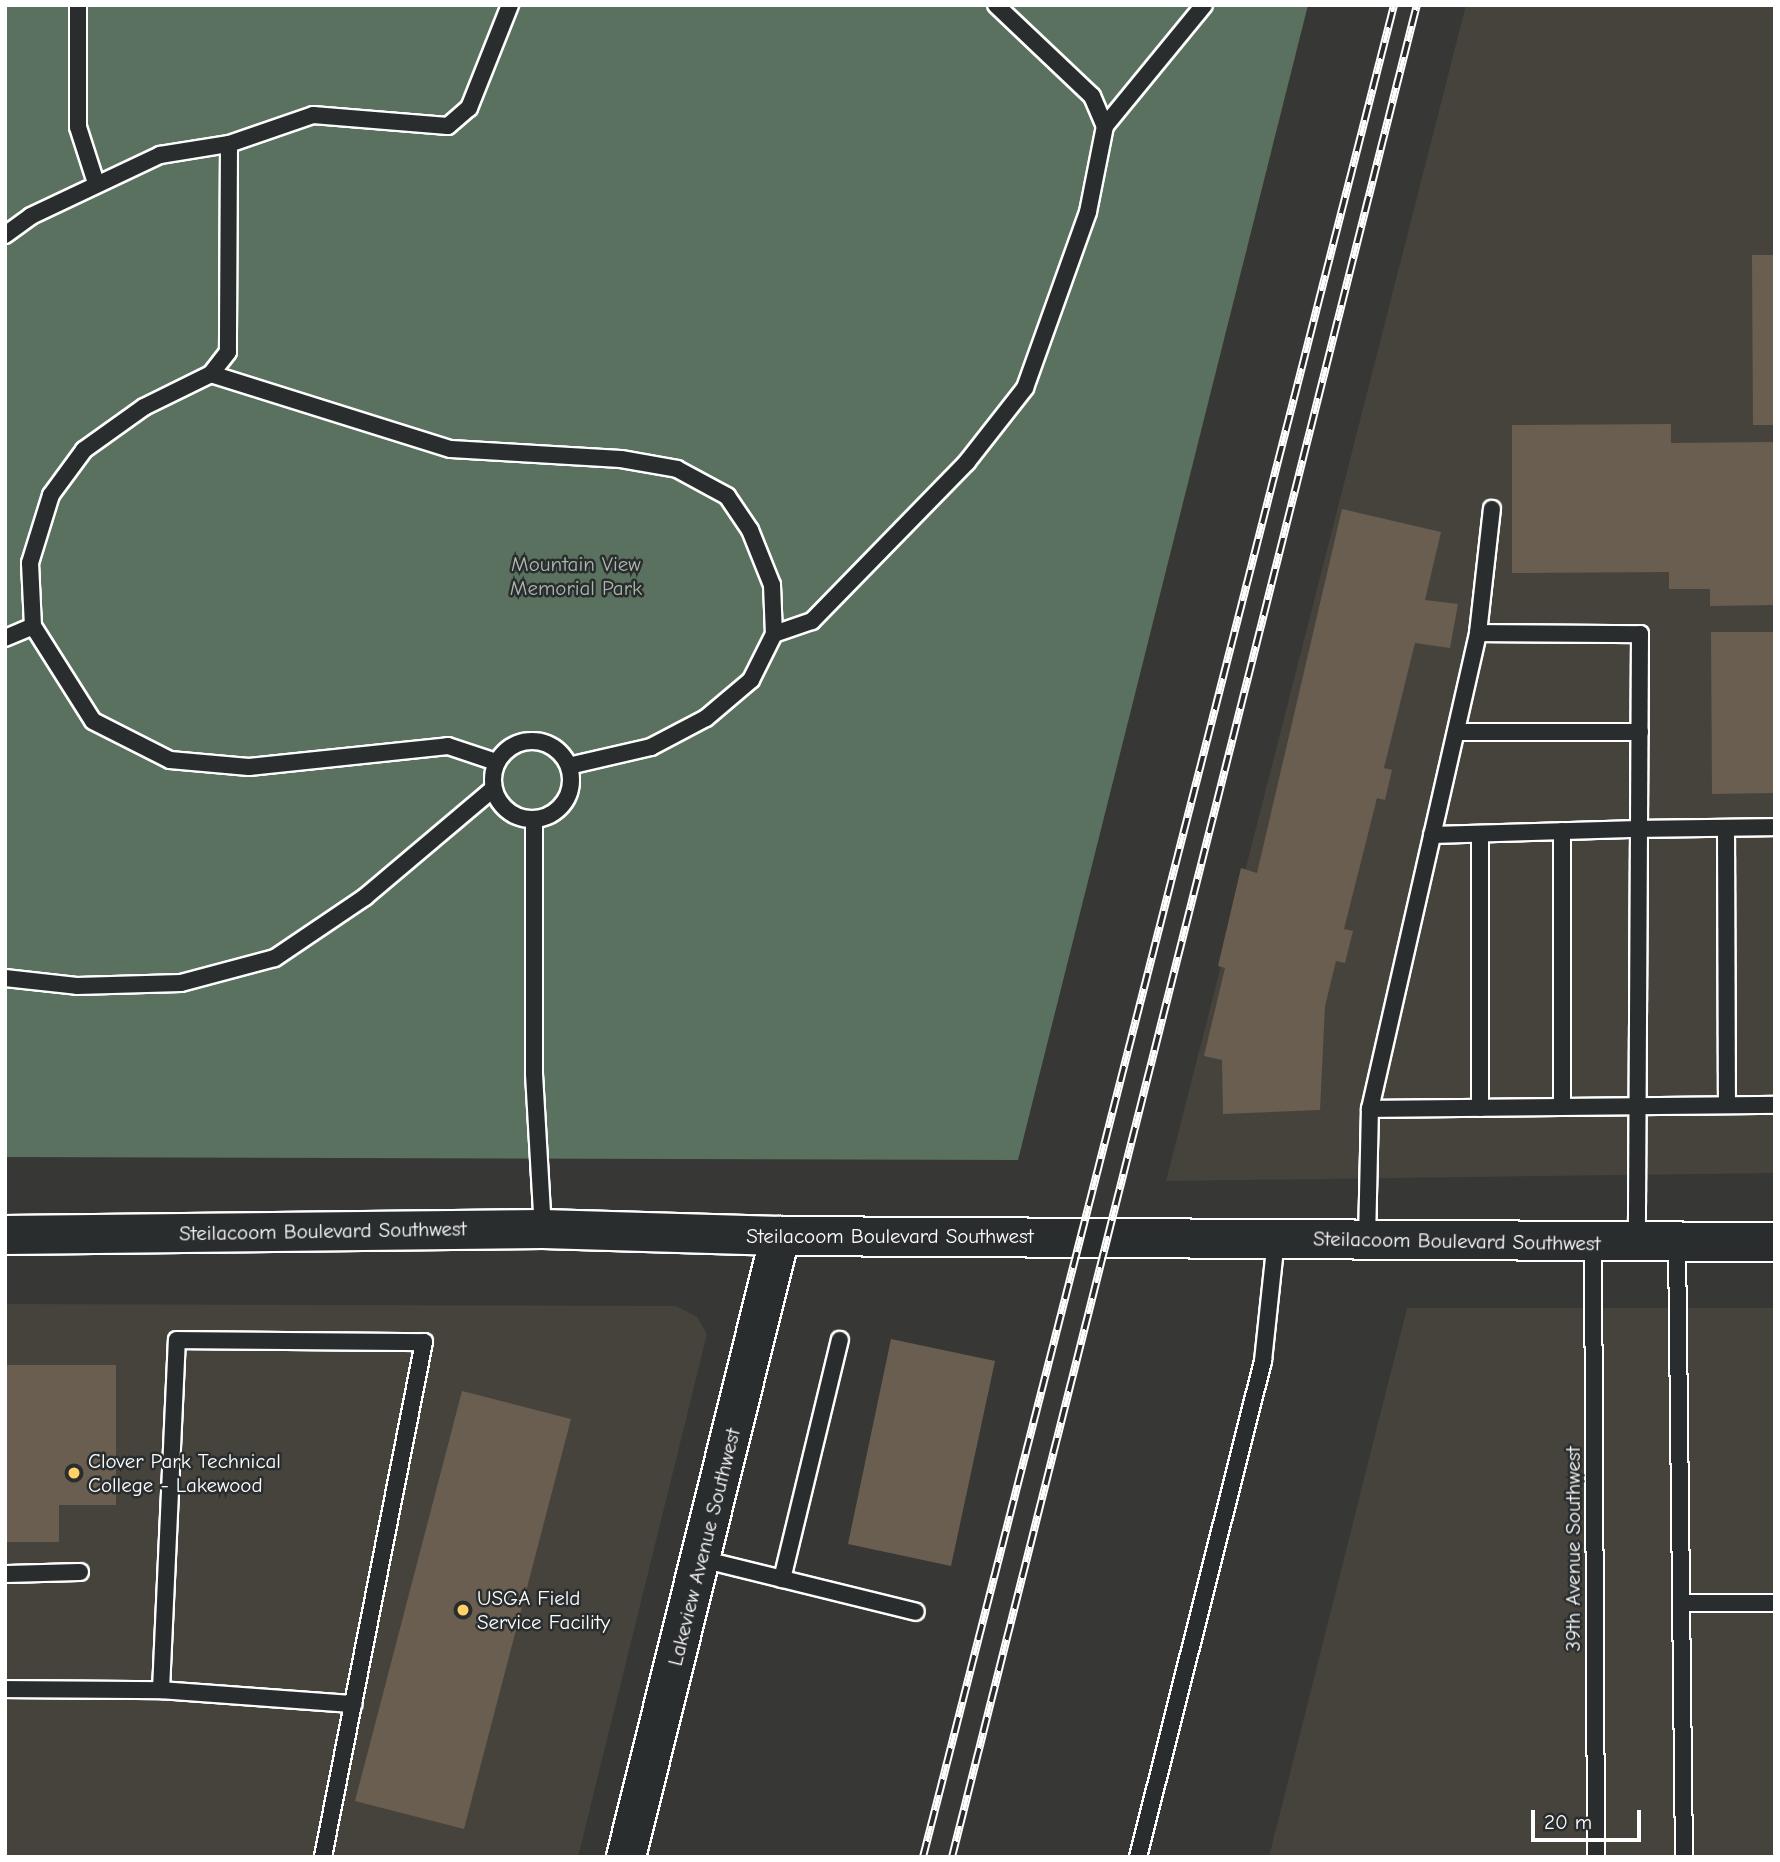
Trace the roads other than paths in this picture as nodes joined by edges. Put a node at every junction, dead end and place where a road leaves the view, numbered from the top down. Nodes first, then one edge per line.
1 (78, 5) edge
2 (510, 5) edge
3 (996, 5) edge
4 (1204, 5) edge
5 (1105, 126) junction
6 (229, 144) junction
7 (96, 183) junction
8 (5, 235) edge
9 (211, 374) junction
10 (1492, 509) dead end
11 (33, 625) junction
12 (1478, 633) junction
13 (774, 634) junction
14 (5, 638) edge
15 (1456, 732) junction
16 (1640, 732) junction
17 (496, 762) junction
18 (569, 766) junction
19 (493, 789) junction
20 (534, 820) junction
21 (1775, 827) edge
22 (1726, 828) junction
23 (1639, 829) junction
24 (1562, 831) junction
25 (1479, 834) junction
26 (1432, 835) junction
27 (5, 978) edge
28 (1727, 1105) junction
29 (1775, 1105) edge
30 (1562, 1107) junction
31 (1637, 1107) junction
32 (1480, 1108) junction
33 (1370, 1109) junction
34 (543, 1229) junction
35 (5, 1235) edge
36 (779, 1236) junction
37 (1276, 1239) junction
38 (1367, 1240) junction
39 (1593, 1242) junction
40 (1637, 1242) junction
41 (1678, 1242) junction
42 (1775, 1242) edge
43 (840, 1340) dead end
44 (701, 1559) junction
45 (80, 1572) dead end
46 (5, 1574) edge
47 (782, 1579) junction
48 (1682, 1603) junction
49 (1775, 1603) edge
50 (916, 1612) dead end
51 (5, 1689) edge
52 (161, 1690) junction
53 (353, 1704) junction
54 (323, 1857) edge
55 (626, 1857) edge
56 (1138, 1857) edge
57 (1596, 1857) edge
58 (1684, 1857) edge

1 - 7 lane
2 - 6 lane
3 - 5 lane
4 - 5 lane
5 - 13 lane
6 - 7 lane
6 - 9 lane
7 - 8 lane
9 - 11 lane
9 - 13 lane
10 - 12 lane
11 - 14 lane
11 - 17 lane
12 - 15 lane
12 - 16 lane
13 - 18 lane
15 - 16 lane
15 - 26 lane
16 - 23 lane
17 - 18 lane
17 - 19 lane
18 - 20 lane
19 - 20 lane
19 - 27 lane
20 - 34 lane
21 - 22 lane
22 - 23 lane
22 - 28 lane
23 - 24 lane
23 - 31 lane
24 - 25 lane
24 - 30 lane
25 - 26 lane
25 - 32 lane
26 - 33 lane
28 - 29 lane
28 - 31 lane
30 - 31 lane
30 - 32 lane
31 - 40 lane
32 - 33 lane
33 - 38 lane
34 - 35 main road, Steilacoom Boulevard Southwest
34 - 36 main road, Steilacoom Boulevard Southwest
36 - 37 main road, Steilacoom Boulevard Southwest
36 - 44 main road, Lakeview Avenue Southwest
37 - 38 main road, Steilacoom Boulevard Southwest
37 - 56 lane
38 - 39 main road, Steilacoom Boulevard Southwest
39 - 40 main road, Steilacoom Boulevard Southwest
39 - 57 lane, 39th Avenue Southwest
40 - 41 main road, Steilacoom Boulevard Southwest
41 - 42 main road, Steilacoom Boulevard Southwest
41 - 48 lane
43 - 47 lane
44 - 47 lane
44 - 55 main road, Lakeview Avenue Southwest
45 - 46 lane
47 - 50 lane
48 - 49 lane
48 - 58 lane
51 - 52 lane
52 - 53 lane
52 - 53 lane
53 - 54 lane

